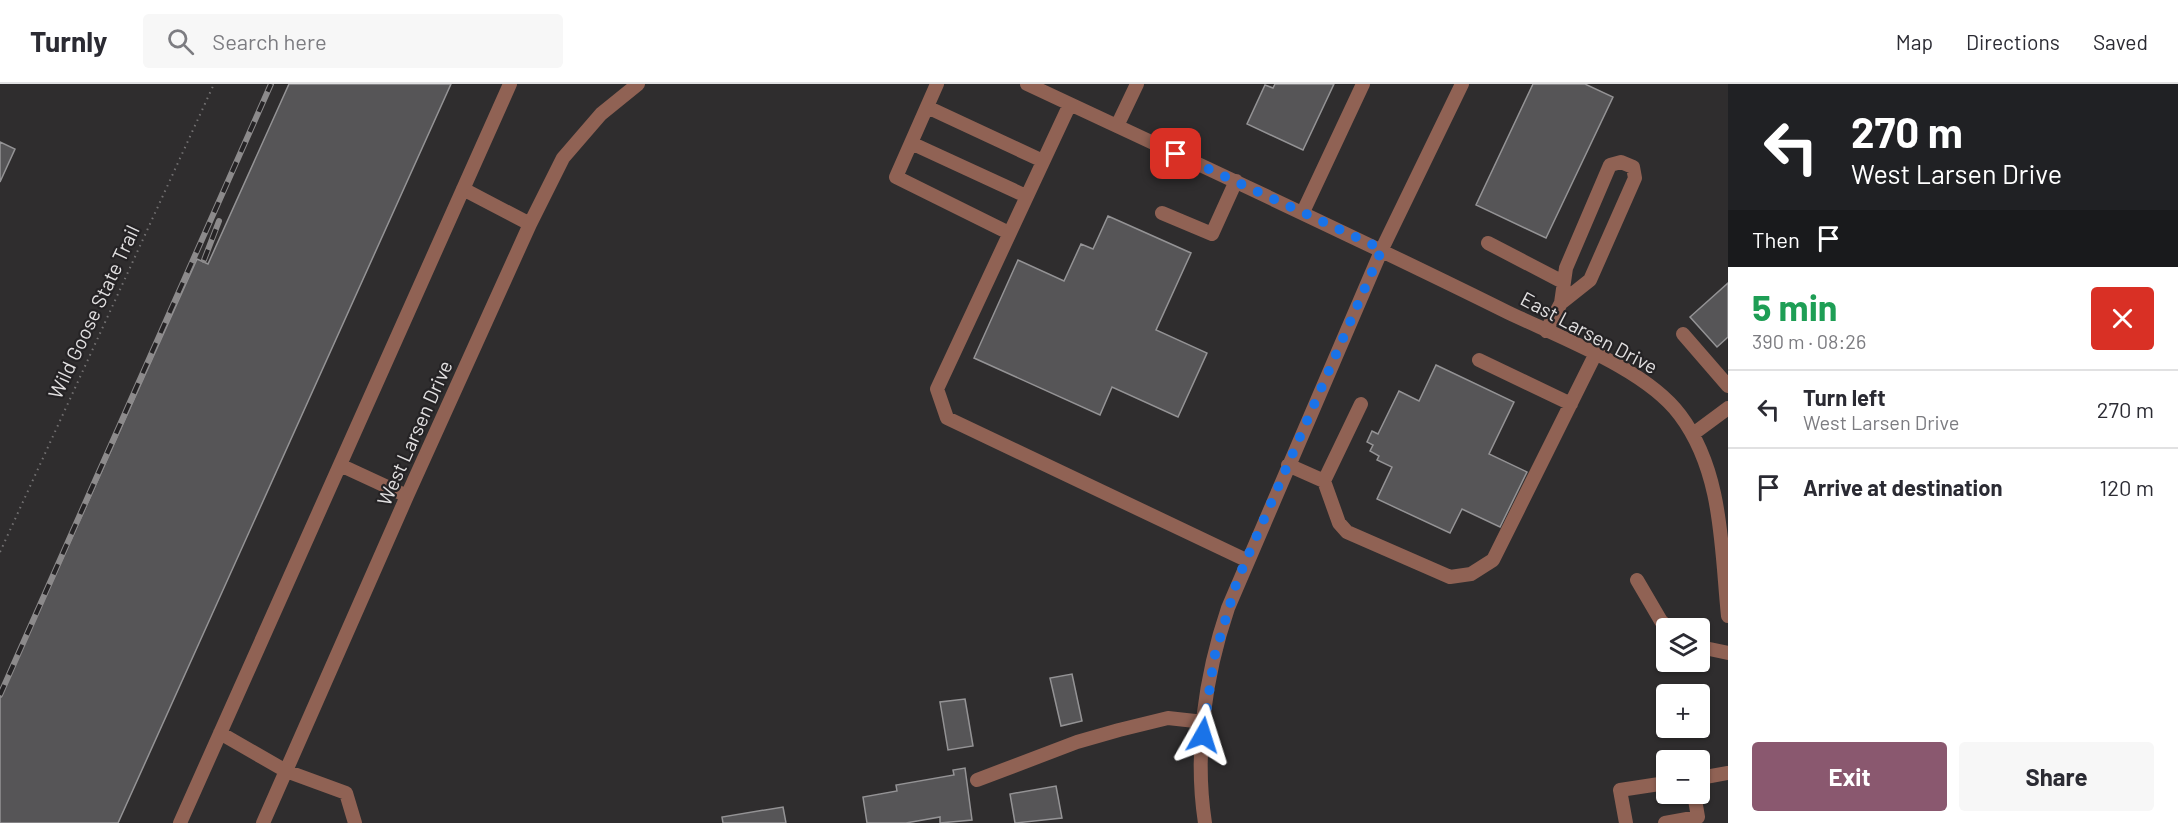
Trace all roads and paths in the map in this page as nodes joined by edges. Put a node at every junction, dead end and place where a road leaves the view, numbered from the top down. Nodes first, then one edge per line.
1 (214, 84) edge
2 (510, 84) edge
3 (638, 84) edge
4 (937, 84) edge
5 (1027, 84) edge
6 (1137, 84) edge
7 (1363, 84) edge
8 (1462, 84) edge
9 (1070, 104) junction
10 (927, 107) junction
11 (1117, 126) junction
12 (911, 143) junction
13 (1043, 161) junction
14 (1236, 181) junction
15 (463, 189) junction
16 (1026, 196) junction
17 (1303, 212) junction
18 (1162, 213) dead end
19 (530, 224) junction
20 (1009, 232) junction
21 (1488, 243) dead end
22 (1382, 249) junction
23 (1563, 282) junction
24 (1561, 303) junction
25 (1546, 331) junction
26 (1683, 334) dead end
27 (1595, 355) junction
28 (1479, 360) dead end
29 (1728, 386) edge
30 (1361, 404) dead end
31 (1571, 404) junction
32 (1728, 408) edge
33 (1693, 434) junction
34 (340, 465) junction
35 (1288, 465) junction
36 (1324, 480) junction
37 (407, 496) junction
38 (0, 552) edge
39 (1246, 560) junction
40 (1637, 580) dead end
41 (1728, 616) edge
42 (1659, 618) edge
43 (1710, 649) edge
44 (1728, 653) edge
45 (1204, 722) junction
46 (220, 733) junction
47 (286, 771) junction
48 (1728, 773) edge
49 (1710, 776) edge
50 (978, 780) dead end
51 (1656, 785) edge
52 (1696, 804) edge
53 (180, 823) edge
54 (263, 823) edge
55 (355, 823) edge
56 (1205, 823) edge
57 (1626, 823) edge
58 (1665, 823) edge

1 - 38 path, Wild Goose State Trail
2 - 15 street
3 - 19 street, West Larsen Drive
4 - 10 street
5 - 9 street
6 - 11 street
7 - 17 street
8 - 22 street
9 - 11 street
9 - 13 street
10 - 12 street
10 - 13 street
11 - 14 street
12 - 16 street
12 - 20 street
13 - 16 street
14 - 17 street
14 - 18 street
15 - 19 street
15 - 34 street
16 - 20 street
17 - 22 street
19 - 37 street, West Larsen Drive
20 - 39 street
21 - 23 street
22 - 25 street, East Larsen Drive
22 - 35 street
23 - 24 street
23 - 24 street
24 - 25 street
25 - 27 street, East Larsen Drive
26 - 29 street
27 - 31 street
27 - 33 street, East Larsen Drive
28 - 31 street
30 - 36 street
31 - 36 street
32 - 33 street
33 - 41 street, East Larsen Drive
34 - 37 street
34 - 46 street
35 - 36 street
35 - 39 street
37 - 47 street, West Larsen Drive
39 - 45 street
40 - 42 street
43 - 44 street
45 - 50 street
45 - 56 street
46 - 47 street
46 - 53 street
47 - 54 street, West Larsen Drive
47 - 55 street
48 - 49 street
51 - 57 street
52 - 58 street

